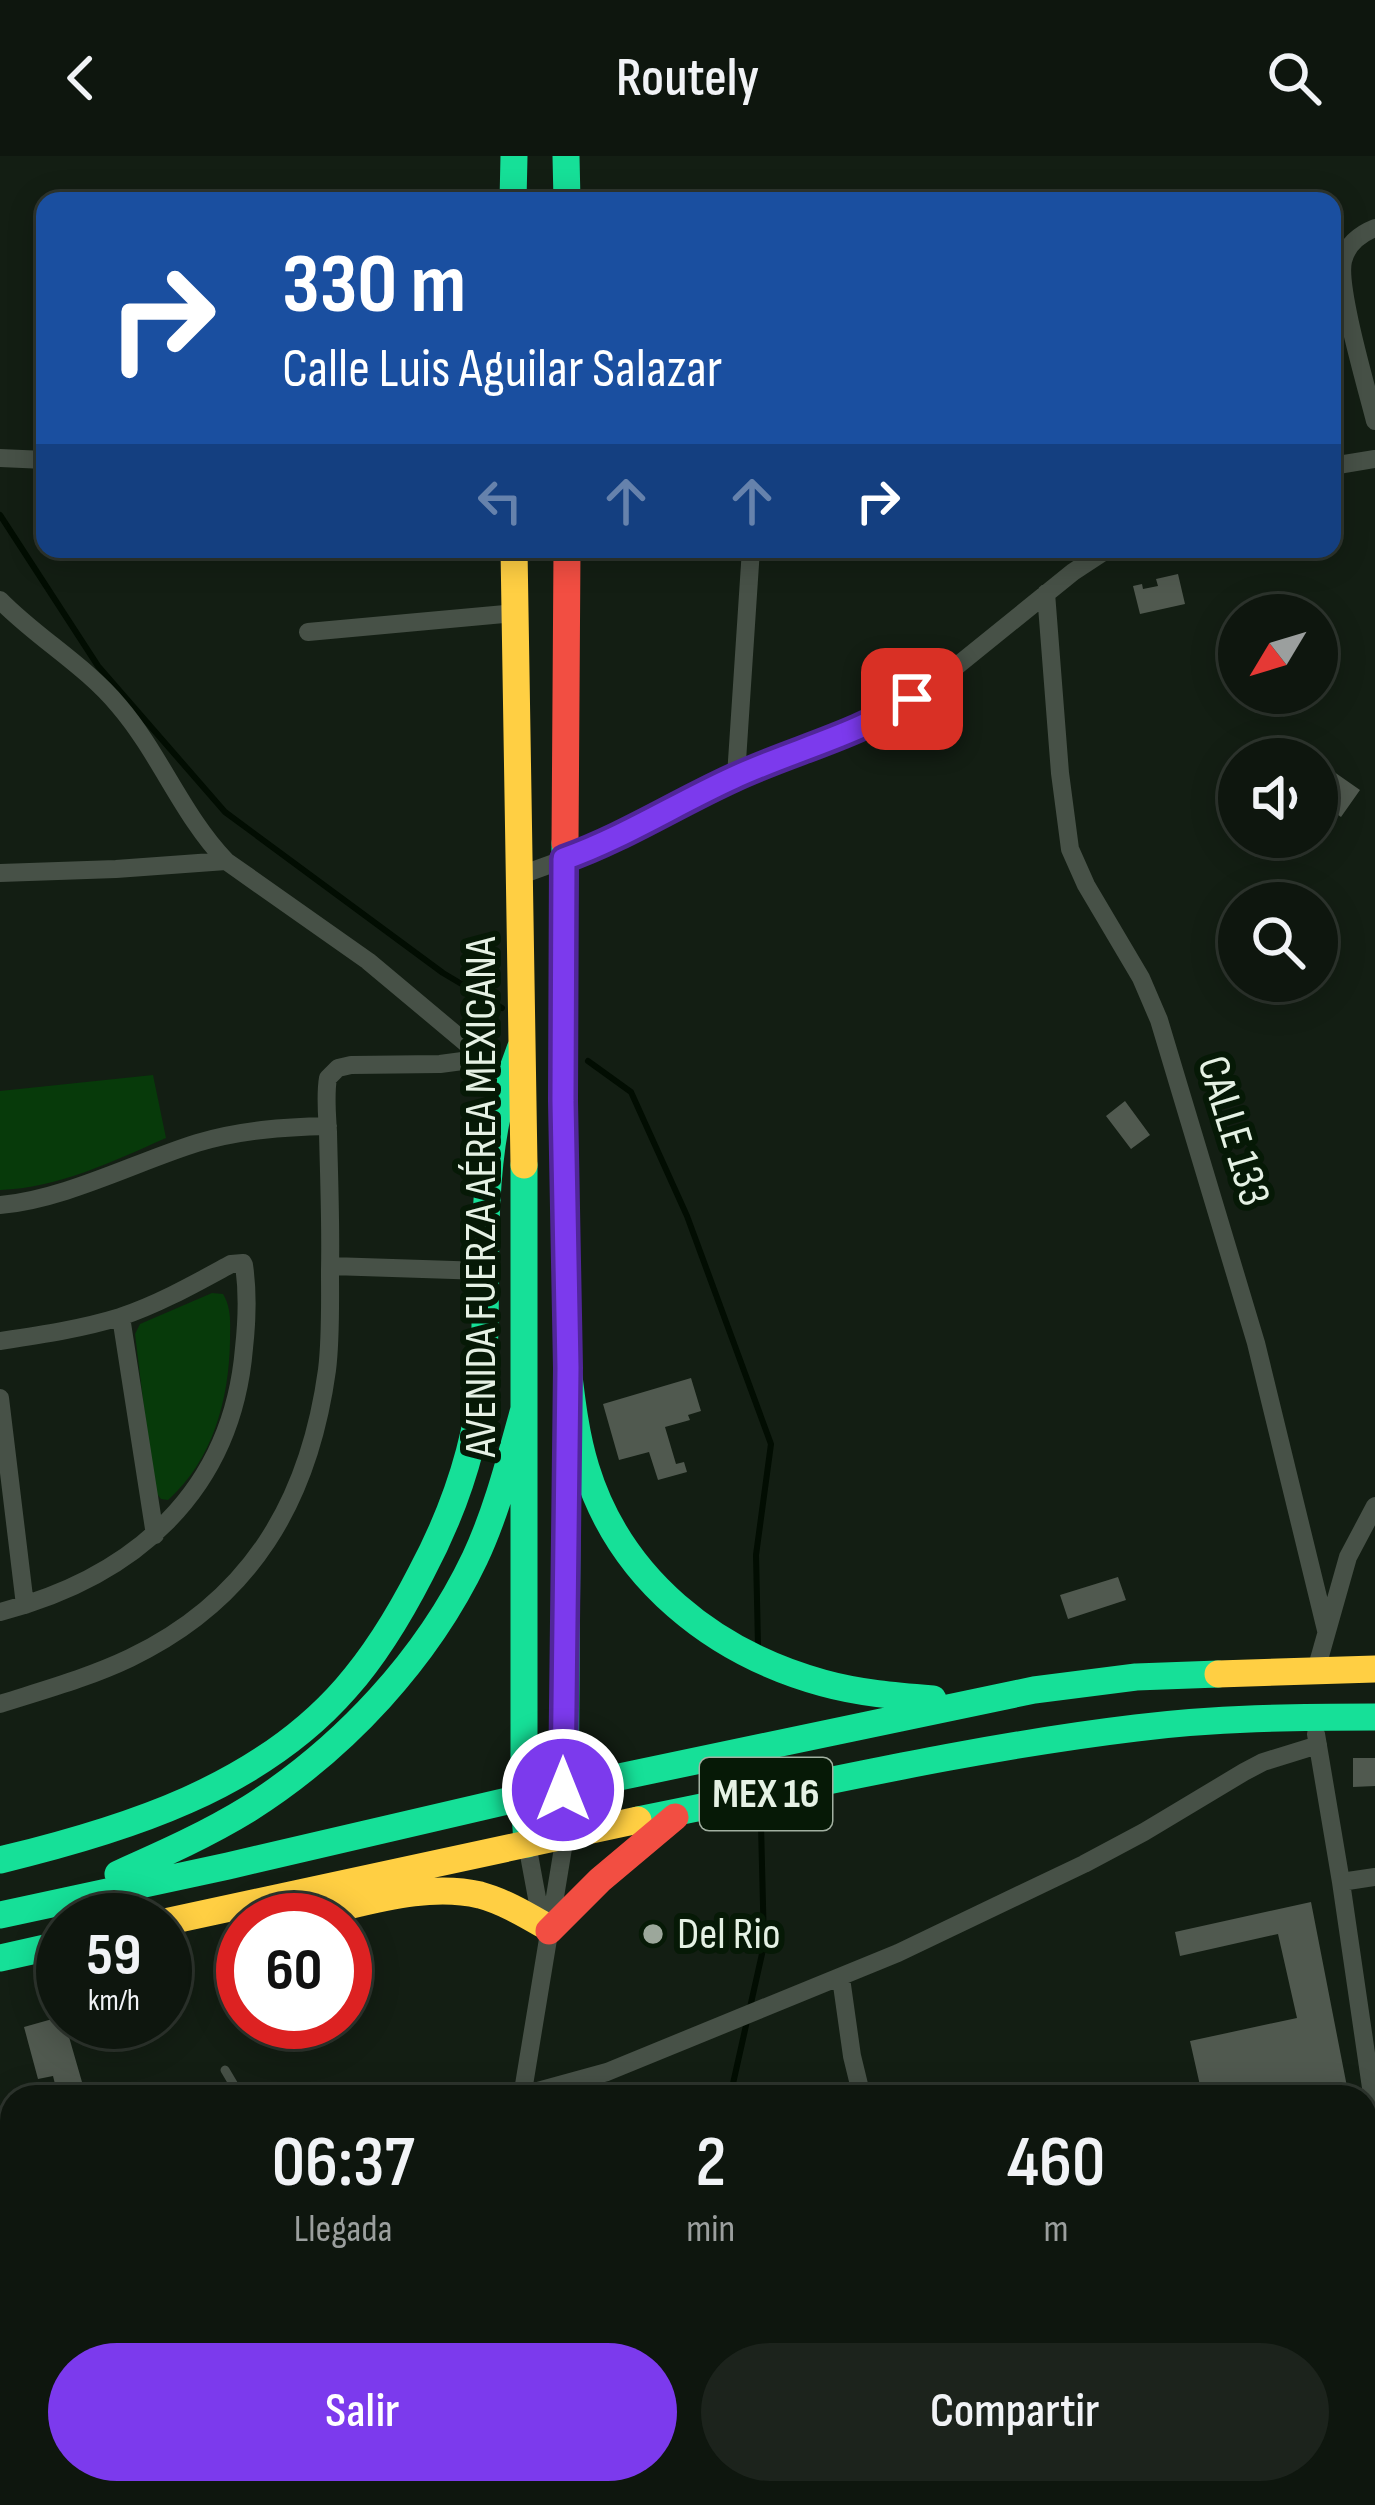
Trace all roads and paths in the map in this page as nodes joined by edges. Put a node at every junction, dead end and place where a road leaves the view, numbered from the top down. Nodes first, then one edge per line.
1 (514, 156) edge
2 (566, 156) edge
3 (513, 192) edge
4 (566, 192) edge
5 (1375, 228) edge
6 (1375, 422) edge
7 (0, 458) edge
8 (1375, 459) edge
9 (36, 460) edge
10 (1341, 465) edge
11 (514, 558) edge
12 (567, 558) edge
13 (751, 558) edge
14 (1095, 558) edge
15 (1046, 593) junction
16 (0, 600) edge
17 (515, 614) junction
18 (308, 632) dead end
19 (736, 776) junction
20 (564, 859) junction
21 (226, 862) junction
22 (0, 873) edge
23 (520, 875) junction
24 (524, 1039) junction
25 (485, 1058) junction
26 (509, 1079) junction
27 (328, 1126) junction
28 (0, 1205) edge
29 (331, 1266) junction
30 (484, 1271) junction
31 (121, 1317) junction
32 (0, 1341) edge
33 (568, 1368) junction
34 (0, 1398) edge
35 (524, 1409) junction
36 (1375, 1506) edge
37 (155, 1535) junction
38 (25, 1605) junction
39 (0, 1612) edge
40 (1326, 1630) junction
41 (1375, 1669) edge
42 (1316, 1670) junction
43 (979, 1701) junction
44 (0, 1704) edge
45 (1375, 1717) edge
46 (1316, 1731) junction
47 (563, 1790) junction
48 (524, 1797) junction
49 (681, 1812) junction
50 (565, 1837) junction
51 (527, 1844) junction
52 (0, 1860) edge
53 (1375, 1877) edge
54 (1341, 1882) junction
55 (126, 1888) junction
56 (73, 1893) edge
57 (102, 1893) edge
58 (127, 1893) edge
59 (372, 1904) edge
60 (36, 1907) edge
61 (0, 1915) edge
62 (192, 1916) edge
63 (546, 1934) junction
64 (36, 1951) edge
65 (30, 1952) junction
66 (36, 1953) edge
67 (0, 1958) edge
68 (841, 1978) junction
69 (1368, 2011) edge
70 (225, 2070) dead end
71 (1372, 2076) edge
72 (234, 2085) edge
73 (522, 2085) edge
74 (560, 2085) edge
75 (859, 2085) edge

1 - 3 main road
2 - 4 main road
5 - 6 street
7 - 9 street
8 - 10 street
11 - 17 main road, AVENIDA FUERZA AÉREA MEXICANA
12 - 20 main road, AVENIDA FUERZA AÉREA MEXICANA
13 - 19 street
14 - 15 street
15 - 19 street
15 - 40 street, CALLE 133
16 - 21 street
17 - 18 street
17 - 23 main road, AVENIDA FUERZA AÉREA MEXICANA
19 - 20 street
20 - 23 street
20 - 33 main road, AVENIDA FUERZA AÉREA MEXICANA
21 - 22 street
21 - 25 street
23 - 24 main road, AVENIDA FUERZA AÉREA MEXICANA
24 - 26 main road
24 - 35 main road, AVENIDA FUERZA AÉREA MEXICANA
25 - 26 street
25 - 27 street
26 - 30 main road
27 - 28 street
27 - 29 street
29 - 30 street
29 - 44 street
30 - 52 main road
31 - 32 street
31 - 37 street
31 - 37 street
33 - 43 main road
33 - 47 main road, AVENIDA FUERZA AÉREA MEXICANA
34 - 38 street
35 - 48 main road, AVENIDA FUERZA AÉREA MEXICANA
35 - 56 main road
36 - 40 street
37 - 38 street
38 - 39 street
40 - 42 street
41 - 42 main road, MEX 16
42 - 43 main road, MEX 16
43 - 47 main road, MEX 16
45 - 46 main road, MEX 16
46 - 49 main road, MEX 16
46 - 54 street
46 - 68 street
47 - 48 main road, MEX 16
47 - 50 main road, AVENIDA FUERZA AÉREA MEXICANA
48 - 51 main road, AVENIDA FUERZA AÉREA MEXICANA
48 - 55 main road, MEX 16
49 - 50 main road, MEX 16
49 - 63 main road
50 - 51 main road, MEX 16
50 - 63 street
51 - 62 main road, MEX 16
51 - 63 street
53 - 54 street
54 - 69 street
55 - 57 main road, MEX 16
55 - 58 main road
59 - 63 main road
60 - 61 main road, MEX 16
63 - 73 street
64 - 65 main road
65 - 66 main road
65 - 67 main road
68 - 74 street
68 - 75 street
69 - 71 street
70 - 72 lane

